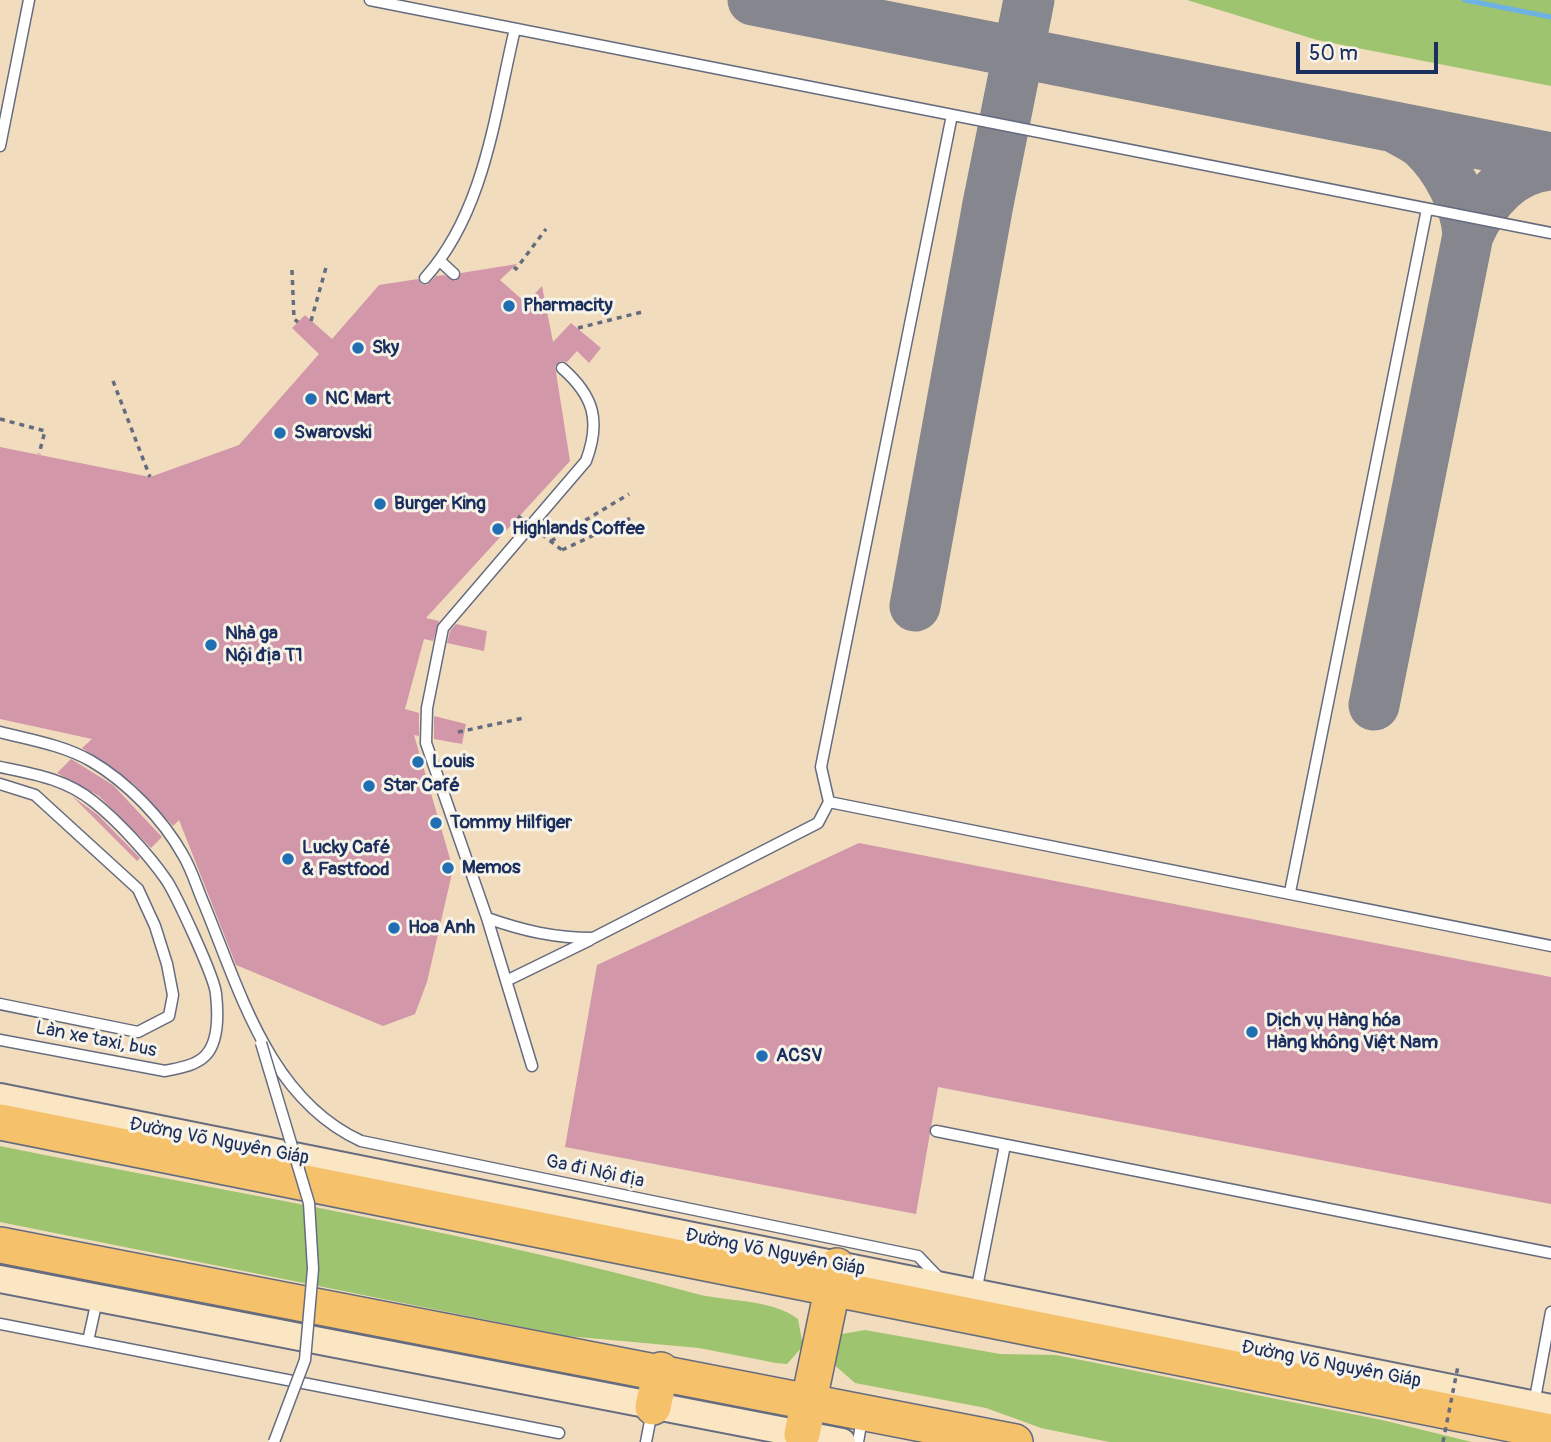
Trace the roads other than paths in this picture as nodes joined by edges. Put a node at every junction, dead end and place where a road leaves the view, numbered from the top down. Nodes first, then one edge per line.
1 (29, 0) edge
2 (370, 0) edge
3 (515, 29) junction
4 (952, 115) junction
5 (0, 146) edge
6 (1427, 208) junction
7 (1551, 233) edge
8 (440, 261) junction
9 (454, 274) dead end
10 (425, 278) dead end
11 (562, 368) dead end
12 (0, 732) edge
13 (0, 767) edge
14 (0, 784) edge
15 (829, 802) junction
16 (1290, 892) junction
17 (487, 918) junction
18 (593, 938) junction
19 (1551, 946) edge
20 (506, 981) junction
21 (0, 1004) edge
22 (0, 1040) edge
23 (261, 1043) junction
24 (532, 1066) dead end
25 (0, 1097) edge
26 (0, 1122) edge
27 (936, 1131) dead end
28 (1005, 1144) junction
29 (602, 1218) junction
30 (0, 1245) edge
31 (622, 1248) junction
32 (1551, 1253) edge
33 (834, 1278) junction
34 (0, 1279) edge
35 (98, 1298) junction
36 (966, 1300) junction
37 (1020, 1303) junction
38 (1551, 1312) edge
39 (0, 1324) edge
40 (1065, 1332) junction
41 (88, 1341) junction
42 (661, 1370) junction
43 (810, 1401) junction
44 (653, 1408) junction
45 (1545, 1415) edge
46 (861, 1427) edge
47 (559, 1433) dead end
48 (802, 1434) junction
49 (948, 1435) edge
50 (274, 1442) edge
51 (646, 1442) edge
52 (842, 1442) edge
53 (1015, 1442) edge

1 - 5 lane
2 - 3 lane
3 - 4 lane
3 - 8 lane
4 - 6 lane
4 - 15 lane
6 - 7 lane
6 - 16 lane
8 - 9 lane
8 - 10 lane
11 - 17 lane
12 - 23 lane, Ga đi Nội địa
13 - 22 lane, Làn xe taxi, bus
14 - 21 lane
15 - 16 lane
15 - 18 lane
16 - 19 lane
17 - 18 lane
17 - 20 lane
18 - 20 lane
20 - 24 lane
23 - 36 lane, Ga đi Nội địa
23 - 50 lane, Ga đi Nội địa, bridge
25 - 29 main road, Đường Võ Nguyên Giáp
26 - 31 highway, Đường Võ Nguyên Giáp
27 - 28 lane
28 - 32 lane
28 - 36 lane
29 - 31 main road
29 - 33 main road, Đường Võ Nguyên Giáp
30 - 42 highway
31 - 33 highway, Đường Võ Nguyên Giáp
33 - 36 highway, Đường Võ Nguyên Giáp
33 - 43 highway
34 - 35 main road
35 - 41 lane
35 - 44 main road
36 - 37 main road, Đường Võ Nguyên Giáp
36 - 40 highway, Đường Võ Nguyên Giáp
37 - 40 main road
37 - 45 main road, Đường Võ Nguyên Giáp
38 - 45 lane
39 - 41 lane
40 - 45 highway, Đường Võ Nguyên Giáp
41 - 47 lane
42 - 43 highway
42 - 44 highway
43 - 46 highway
43 - 48 highway
44 - 48 main road
44 - 51 lane
46 - 49 highway
48 - 52 main road
49 - 53 highway

